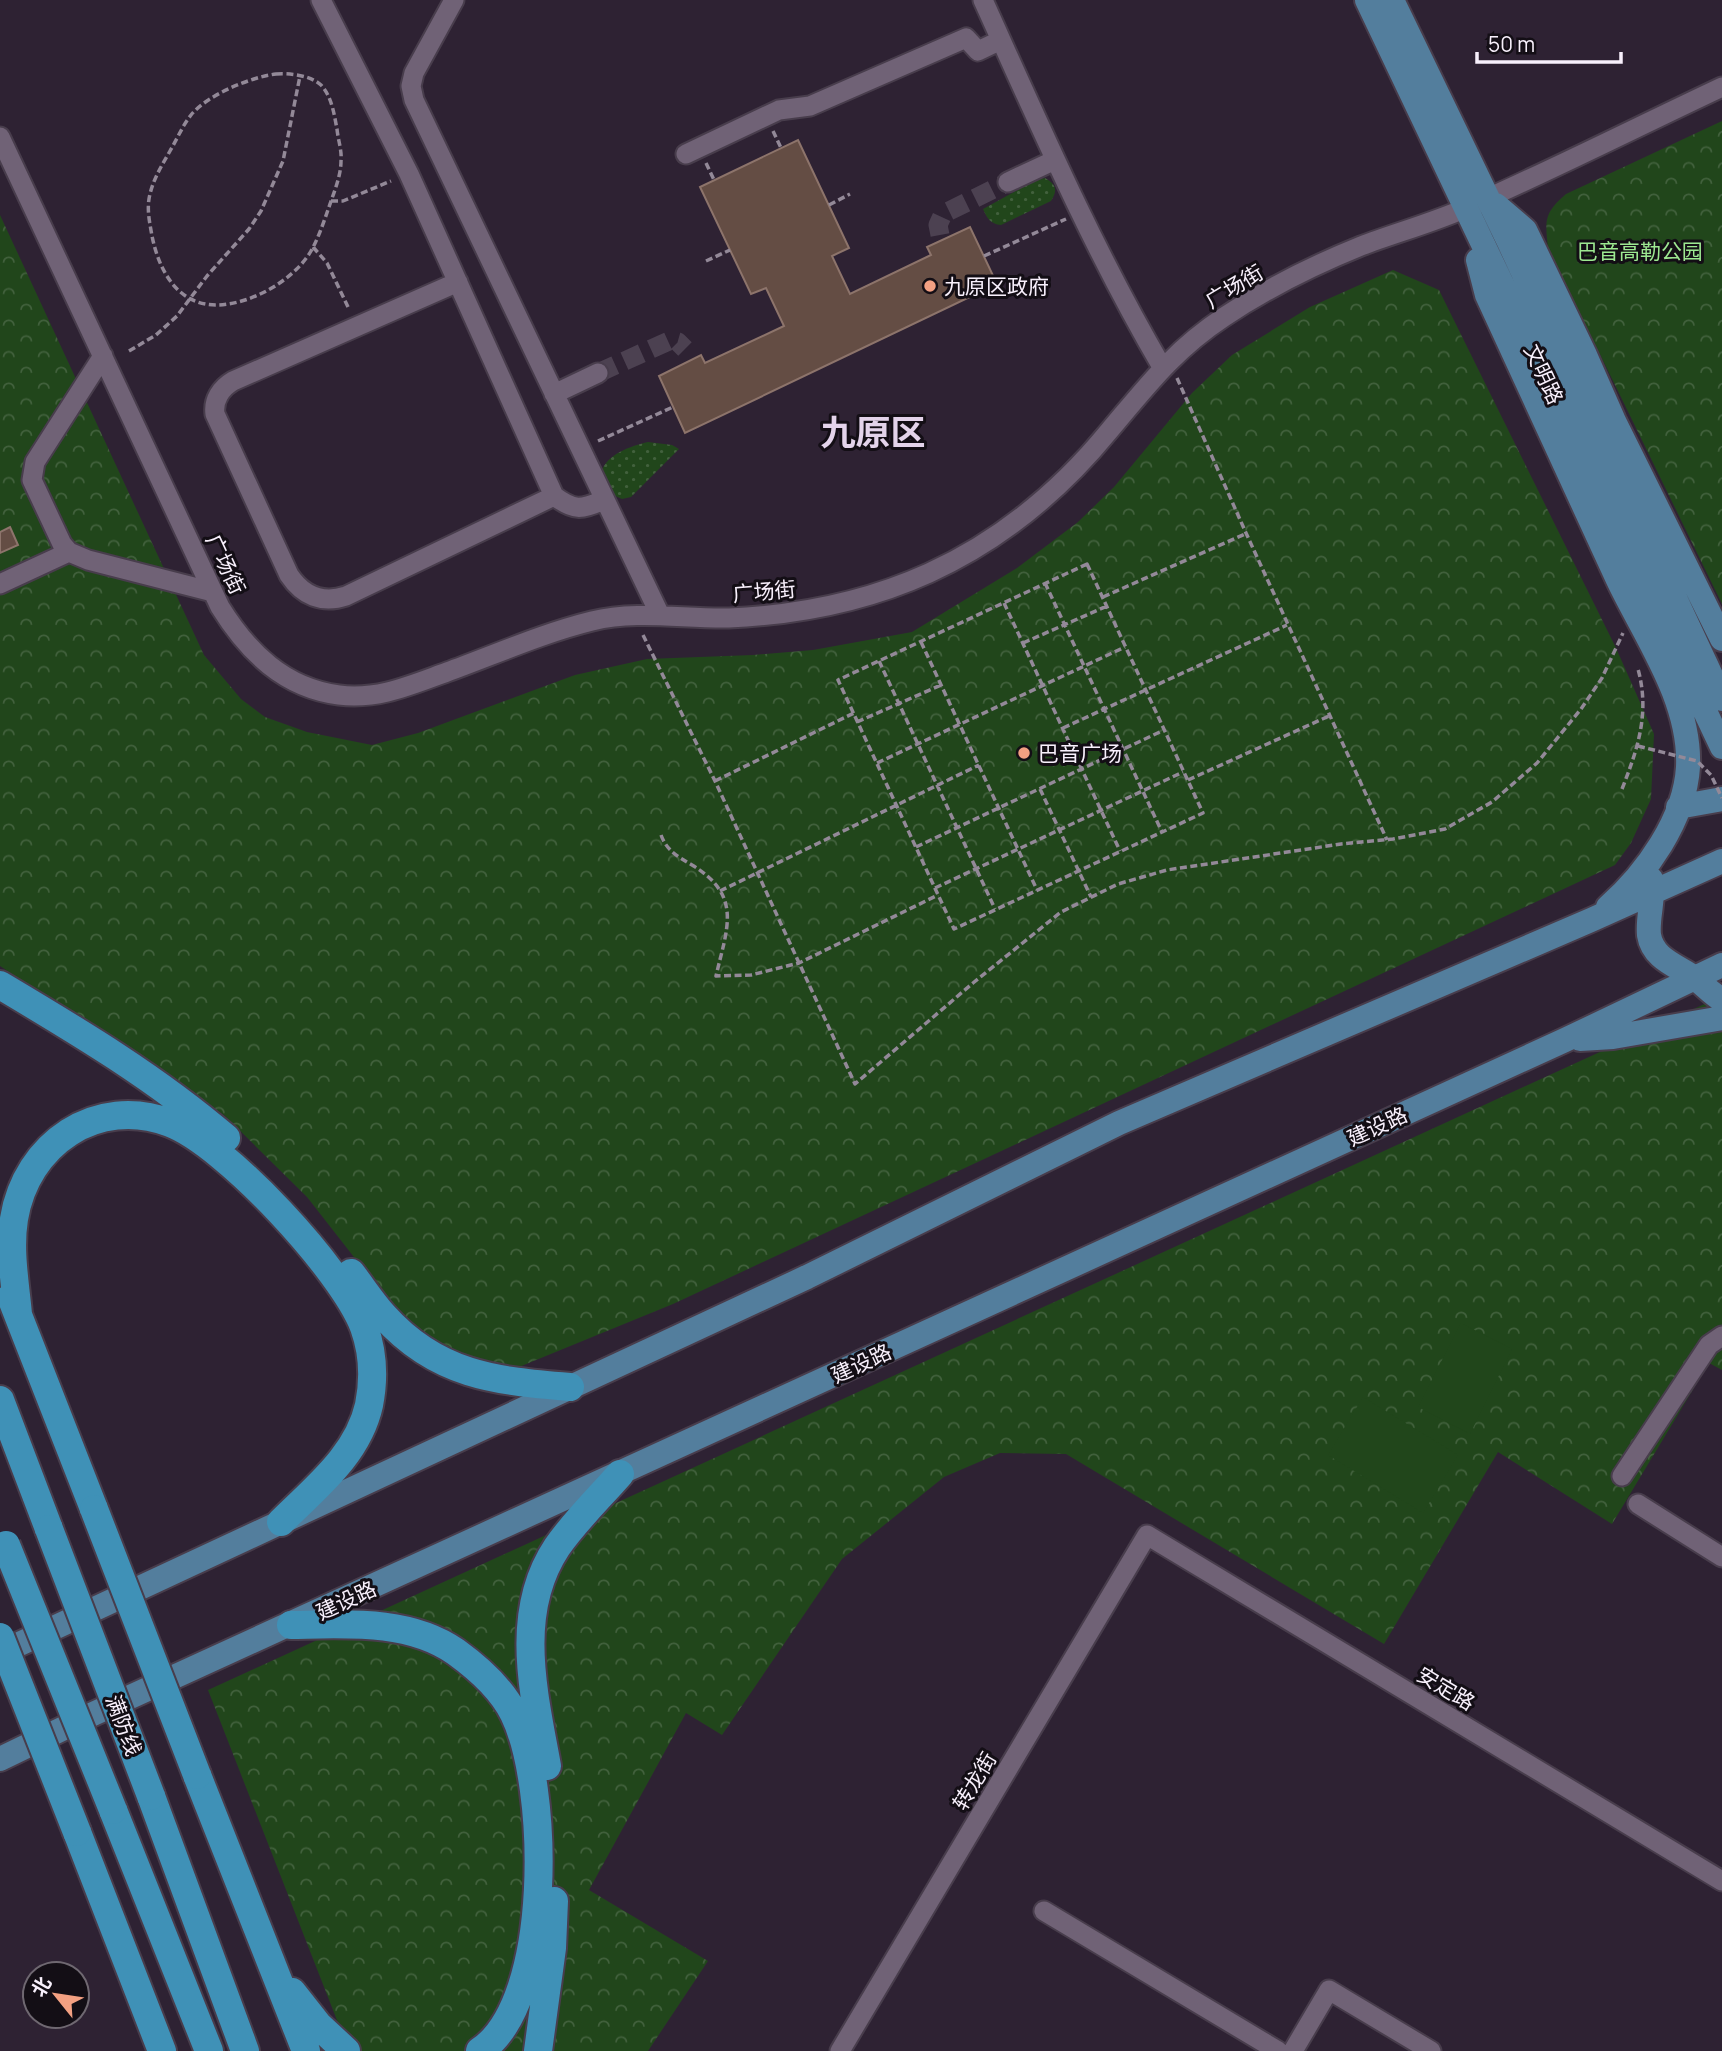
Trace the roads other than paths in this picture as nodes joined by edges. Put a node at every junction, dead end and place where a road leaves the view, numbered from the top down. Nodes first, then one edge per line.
1 (321, 0) edge
2 (454, 0) edge
3 (983, 0) edge
4 (1367, 0) edge
5 (1392, 0) edge
6 (1001, 40) junction
7 (1722, 88) edge
8 (0, 137) edge
9 (695, 155) road end
10 (1055, 160) junction
11 (1008, 182) tunnel mouth
12 (1476, 203) junction
13 (458, 282) junction
14 (1515, 284) junction
15 (103, 356) junction
16 (1166, 364) junction
17 (598, 373) tunnel mouth
18 (554, 394) junction
19 (554, 496) junction
20 (604, 500) junction
21 (69, 552) junction
22 (0, 584) edge
23 (213, 592) junction
24 (660, 615) junction
25 (1722, 639) edge
26 (1722, 699) edge
27 (1722, 747) edge
28 (1722, 798) edge
29 (1678, 807) junction
30 (1653, 855) junction
31 (1722, 860) edge
32 (1653, 892) junction
33 (1591, 920) junction
34 (1722, 965) edge
35 (1695, 978) junction
36 (0, 985) edge
37 (1722, 1000) edge
38 (1722, 1018) edge
39 (1565, 1040) junction
40 (0, 1272) edge
41 (18, 1314) junction
42 (1722, 1336) edge
43 (570, 1388) junction
44 (0, 1400) edge
45 (620, 1474) junction
46 (1622, 1476) dead end
47 (1638, 1504) dead end
48 (281, 1522) junction
49 (1147, 1535) joint
50 (3, 1537) edge
51 (1722, 1557) edge
52 (292, 1625) junction
53 (0, 1637) edge
54 (0, 1653) edge
55 (0, 1759) edge
56 (1722, 1881) edge
57 (1044, 1911) dead end
58 (277, 1979) junction
59 (158, 2044) edge
60 (209, 2051) edge
61 (245, 2051) edge
62 (306, 2051) edge
63 (346, 2051) edge
64 (480, 2051) edge
65 (538, 2051) edge
66 (840, 2051) edge
67 (1278, 2051) edge
68 (1293, 2051) edge
69 (1431, 2051) edge

1 - 13 street
2 - 18 street
3 - 6 street
4 - 12 main road, 文明路
5 - 12 main road, 文明路
6 - 9 street
6 - 10 street
7 - 12 street, 广场街
8 - 15 street, 广场街
10 - 11 street
10 - 16 street
12 - 14 main road, 文明路
12 - 16 street, 广场街
12 - 25 main road
12 - 29 main road
13 - 19 street
13 - 19 street
14 - 26 main road, 文明路
14 - 27 main road, 文明路
15 - 21 street
15 - 23 street, 广场街
16 - 24 street, 广场街
17 - 18 street
18 - 20 street
19 - 20 street
20 - 24 street
21 - 22 street
21 - 23 street
23 - 24 street, 广场街
28 - 29 main road
29 - 30 main road
30 - 32 main road
30 - 33 main road
31 - 32 main road
32 - 33 main road
32 - 35 main road
33 - 43 main road
34 - 35 main road, 建设路
35 - 37 main road
35 - 39 main road, 建设路
36 - 43 highway
38 - 39 main road
39 - 45 main road, 建设路
40 - 41 highway
41 - 48 highway
41 - 58 highway, bridge
42 - 46 street
43 - 48 main road
44 - 61 highway, 满防线, bridge
45 - 52 main road, 建设路
45 - 65 highway
47 - 51 street
48 - 54 main road
49 - 56 street, 安定路
49 - 66 street, 转龙街
50 - 60 highway, 满防线, bridge
52 - 55 main road, 建设路
52 - 64 highway
53 - 59 highway, bridge
57 - 67 street
58 - 62 highway
58 - 63 highway
68 - 69 street

